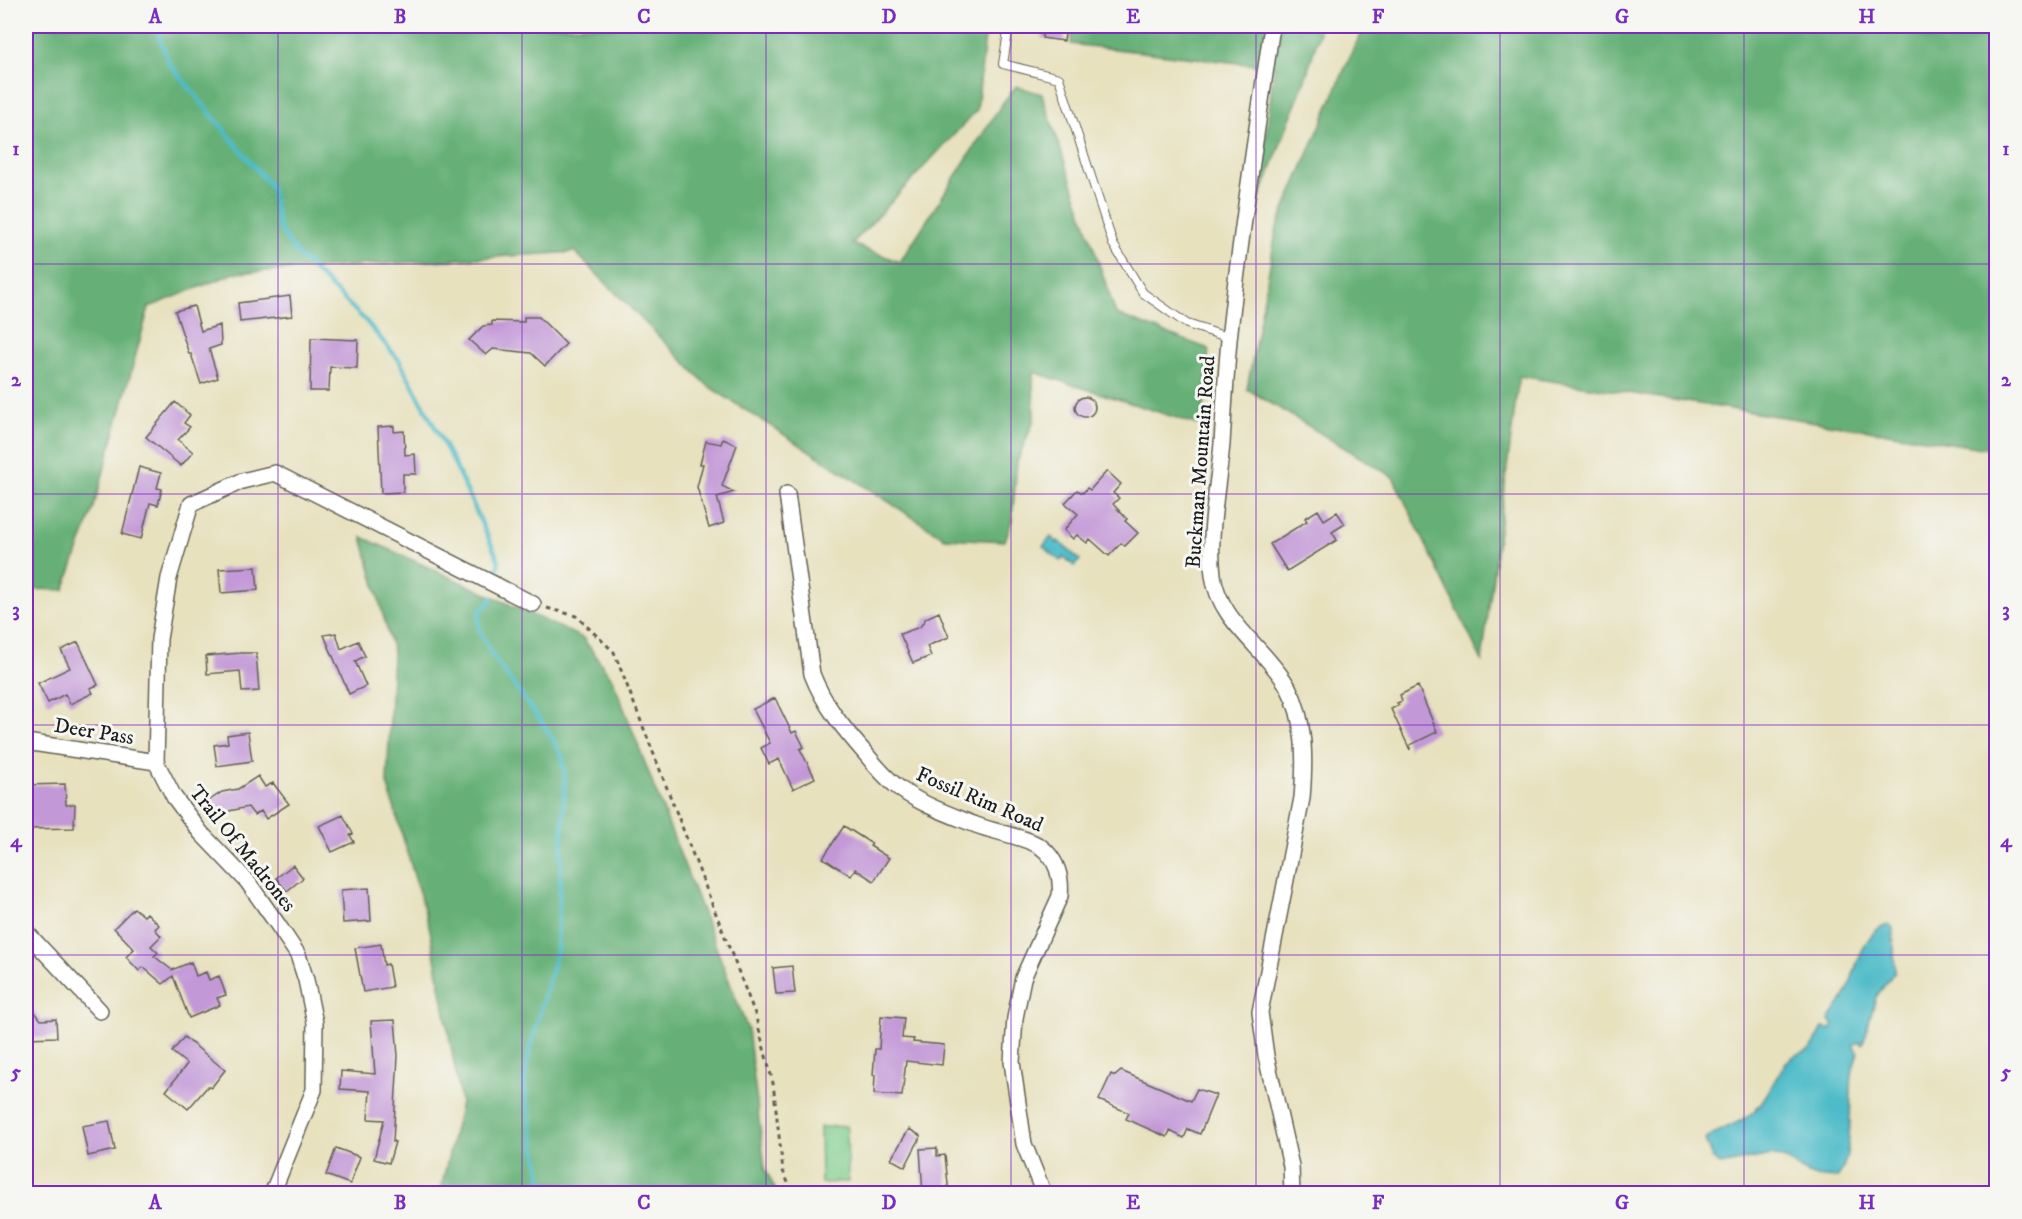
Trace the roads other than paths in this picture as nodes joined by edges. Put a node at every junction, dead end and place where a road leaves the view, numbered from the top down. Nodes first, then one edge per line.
1 (1009, 26) edge
2 (1272, 26) edge
3 (1230, 338) junction
4 (787, 494) dead end
5 (533, 604) road end
6 (26, 742) edge
7 (156, 762) junction
8 (26, 932) edge
9 (100, 1011) dead end
10 (272, 1194) edge
11 (1044, 1194) edge
12 (1292, 1194) edge

1 - 3 lane
2 - 3 street, Buckman Mountain Road
3 - 12 street, Buckman Mountain Road
4 - 11 street, Fossil Rim Road
5 - 7 street, Trail Of Madrones
6 - 7 street, Deer Pass
7 - 10 street, Trail Of Madrones
8 - 9 street

